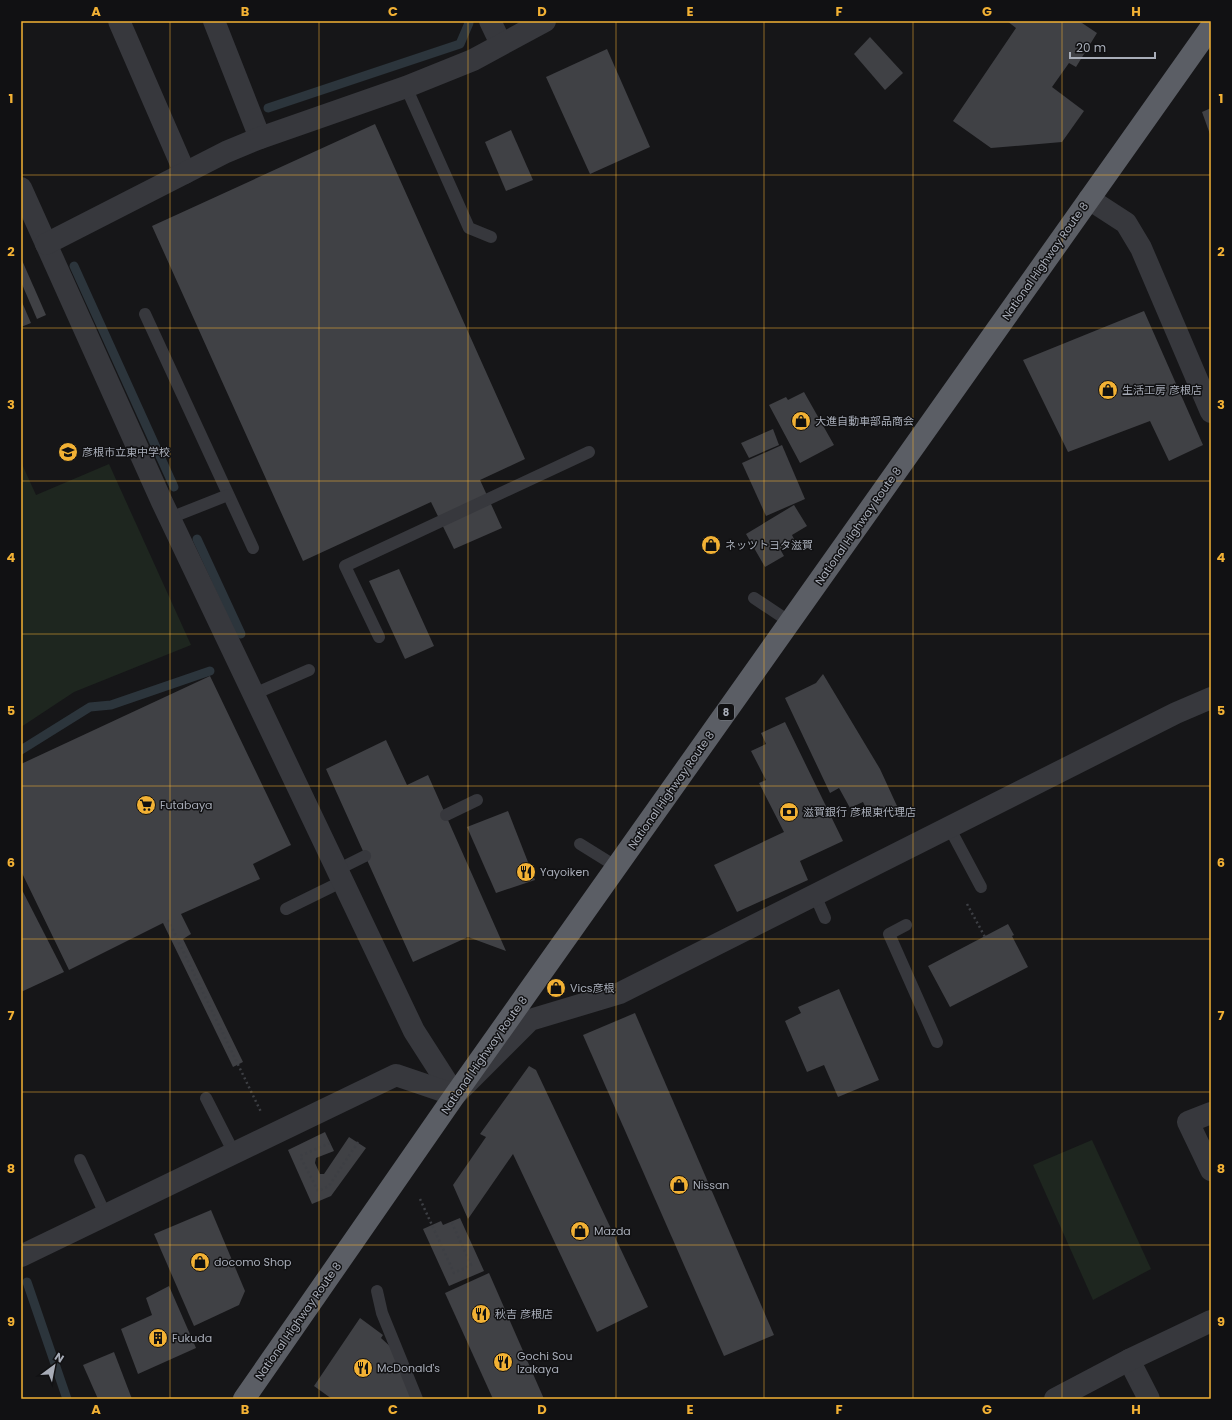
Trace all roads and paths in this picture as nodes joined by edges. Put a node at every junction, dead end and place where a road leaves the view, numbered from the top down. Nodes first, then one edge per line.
1 (119, 21) edge
2 (214, 21) edge
3 (490, 21) edge
4 (545, 21) edge
5 (1211, 27) edge
6 (509, 45) junction
7 (406, 87) junction
8 (260, 138) junction
9 (185, 173) junction
10 (21, 188) edge
11 (1088, 199) junction
12 (491, 237) dead end
13 (46, 244) junction
14 (145, 314) dead end
15 (1211, 412) edge
16 (589, 452) dead end
17 (228, 495) junction
18 (170, 518) junction
19 (253, 548) dead end
20 (754, 598) dead end
21 (790, 622) junction
22 (379, 637) dead end
23 (309, 670) dead end
24 (254, 694) junction
25 (1211, 698) edge
26 (477, 800) dead end
27 (446, 816) dead end
28 (949, 827) junction
29 (580, 844) dead end
30 (365, 856) dead end
31 (617, 867) junction
32 (340, 876) junction
33 (982, 887) dead end
34 (815, 895) junction
35 (286, 910) dead end
36 (825, 918) dead end
37 (168, 920) dead end
38 (906, 926) dead end
39 (938, 1042) dead end
40 (455, 1095) junction
41 (206, 1098) dead end
42 (261, 1113) dead end
43 (1211, 1113) edge
44 (358, 1142) dead end
45 (330, 1143) dead end
46 (234, 1153) junction
47 (80, 1160) dead end
48 (1211, 1170) edge
49 (420, 1199) dead end
50 (106, 1216) junction
51 (452, 1223) dead end
52 (21, 1256) edge
53 (377, 1291) dead end
54 (1211, 1321) edge
55 (1129, 1360) junction
56 (244, 1399) edge
57 (417, 1399) edge
58 (1055, 1399) edge
59 (1149, 1399) edge

1 - 9 street
2 - 8 street
3 - 6 street
4 - 6 street
5 - 11 highway, National Highway Route 8 / 8
6 - 7 street
7 - 8 street
7 - 12 lane
8 - 9 street
9 - 13 street
10 - 13 street
11 - 15 street
11 - 21 highway, National Highway Route 8 / 8
13 - 18 street
14 - 17 lane
16 - 22 lane
17 - 18 lane
17 - 19 lane
18 - 24 street
20 - 21 lane
21 - 31 highway, National Highway Route 8 / 8
23 - 24 lane
24 - 32 street
25 - 28 street
26 - 27 lane
28 - 33 lane
28 - 34 street
29 - 31 lane
30 - 32 lane
31 - 40 highway, National Highway Route 8 / 8
32 - 35 lane
32 - 40 street
34 - 36 lane
34 - 40 street
37 - 42 path
38 - 39 lane
40 - 46 street
40 - 56 highway, National Highway Route 8 / 8
41 - 46 lane
43 - 48 street
44 - 45 path
46 - 50 street
47 - 50 lane
49 - 51 path
50 - 52 street
53 - 57 lane
54 - 55 street
55 - 58 street
55 - 59 street

